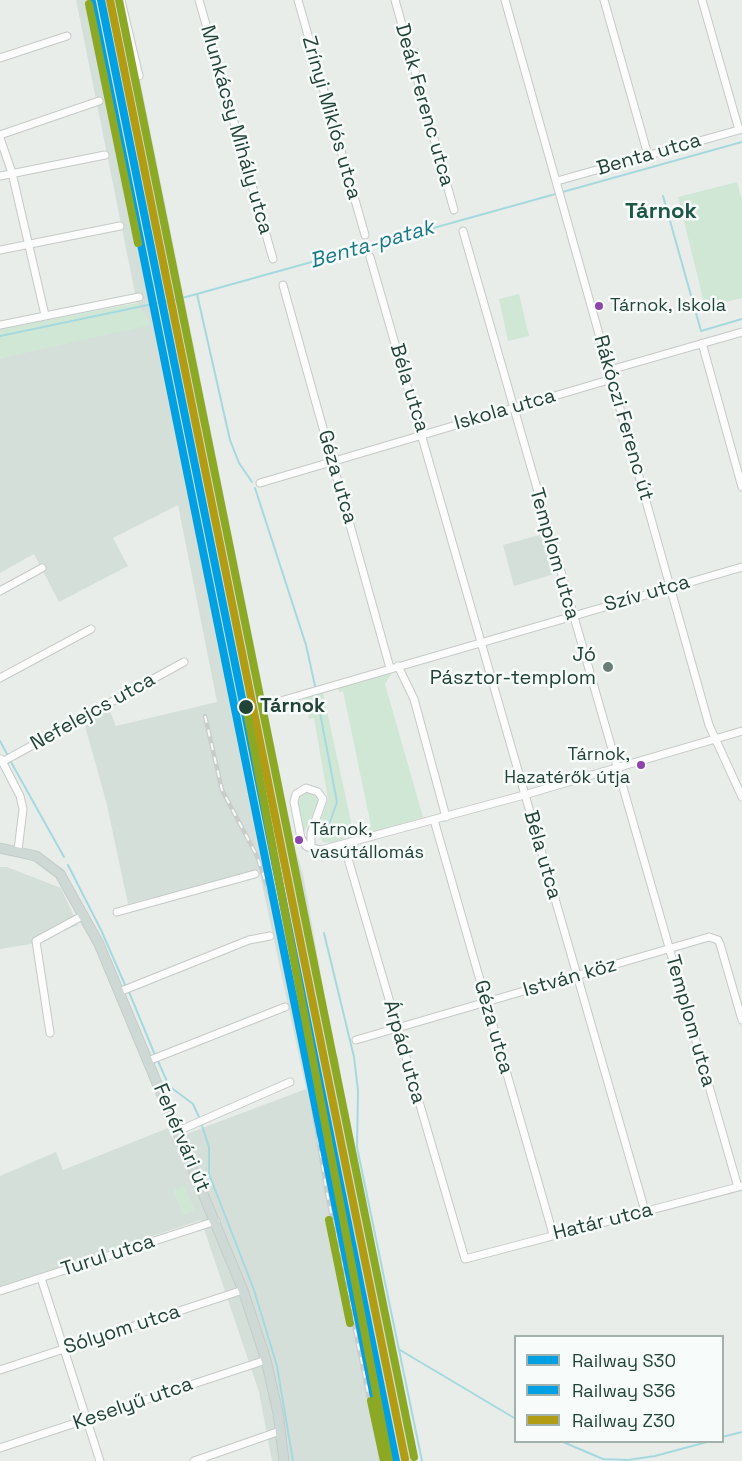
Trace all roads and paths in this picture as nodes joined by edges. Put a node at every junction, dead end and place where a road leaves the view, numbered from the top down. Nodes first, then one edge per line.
1 (122, 0) edge
2 (199, 0) edge
3 (298, 0) edge
4 (395, 0) edge
5 (505, 0) edge
6 (604, 0) edge
7 (702, 0) edge
8 (67, 36) dead end
9 (0, 58) edge
10 (139, 76) dead end
11 (99, 100) dead end
12 (740, 129) edge
13 (0, 137) edge
14 (105, 155) dead end
15 (648, 155) junction
16 (12, 173) junction
17 (0, 176) edge
18 (557, 181) junction
19 (454, 210) dead end
20 (120, 226) dead end
21 (463, 231) dead end
22 (365, 235) dead end
23 (29, 244) junction
24 (0, 250) edge
25 (370, 257) dead end
26 (273, 259) dead end
27 (283, 285) dead end
28 (139, 297) dead end
29 (45, 315) junction
30 (0, 325) edge
31 (742, 332) edge
32 (702, 343) junction
33 (610, 370) junction
34 (612, 379) junction
35 (512, 408) junction
36 (422, 434) junction
37 (333, 461) junction
38 (260, 483) dead end
39 (742, 487) edge
40 (742, 567) edge
41 (42, 568) dead end
42 (670, 586) junction
43 (0, 591) edge
44 (572, 615) junction
45 (91, 628) dead end
46 (482, 642) junction
47 (184, 662) dead end
48 (394, 667) junction
49 (0, 678) edge
50 (277, 702) dead end
51 (742, 731) edge
52 (715, 739) junction
53 (1, 760) edge
54 (615, 768) junction
55 (524, 795) junction
56 (742, 797) edge
57 (446, 817) junction
58 (434, 820) junction
59 (344, 845) junction
60 (0, 848) edge
61 (311, 848) junction
62 (18, 850) junction
63 (255, 874) dead end
64 (117, 912) dead end
65 (84, 915) junction
66 (270, 936) dead end
67 (669, 948) junction
68 (577, 976) junction
69 (119, 992) junction
70 (486, 1002) junction
71 (285, 1007) dead end
72 (742, 1020) edge
73 (397, 1028) junction
74 (50, 1032) dead end
75 (356, 1040) dead end
76 (148, 1061) junction
77 (290, 1082) dead end
78 (178, 1131) junction
79 (740, 1187) edge
80 (645, 1211) junction
81 (216, 1221) junction
82 (553, 1234) junction
83 (465, 1259) joint
84 (41, 1278) junction
85 (243, 1290) junction
86 (0, 1291) edge
87 (64, 1349) junction
88 (266, 1360) junction
89 (0, 1370) edge
90 (86, 1421) junction
91 (280, 1431) junction
92 (0, 1448) edge
93 (100, 1461) edge
94 (194, 1461) edge
95 (284, 1461) edge

1 - 10 street
2 - 26 street, Munkácsy Mihály utca
3 - 22 street, Zrínyi Miklós utca
4 - 19 street, Deák Ferenc utca
5 - 18 street, Rákóczi Ferenc út
6 - 15 street
7 - 12 street
8 - 9 street
11 - 13 street
12 - 15 street, Benta utca
13 - 16 street
14 - 16 street
15 - 18 street, Benta utca
16 - 17 street
16 - 23 street
18 - 33 street, Rákóczi Ferenc út
20 - 23 street
21 - 35 street, Templom utca
23 - 24 street
23 - 29 street
25 - 36 street, Béla utca
27 - 37 street, Géza utca
28 - 29 street
29 - 30 street
31 - 32 street
32 - 33 street
32 - 39 street
33 - 34 street, Rákóczi Ferenc út
34 - 35 street, Iskola utca
34 - 42 street, Rákóczi Ferenc út
35 - 36 street, Iskola utca
35 - 44 street, Templom utca
36 - 37 street, Iskola utca
36 - 46 street, Béla utca
37 - 38 street, Iskola utca
37 - 48 street, Géza utca
40 - 42 street, Szív utca
41 - 43 street
42 - 44 street, Szív utca
42 - 52 street, Rákóczi Ferenc út
44 - 46 street, Szív utca
44 - 54 street, Templom utca
45 - 49 street
46 - 48 street, Szív utca
46 - 55 street, Béla utca
47 - 53 street, Nefelejcs utca
48 - 50 street, Szív utca
48 - 57 street, Géza utca
51 - 52 street
52 - 54 street
52 - 56 street, Rákóczi Ferenc út
53 - 62 street
54 - 55 street
54 - 67 street, Templom utca
55 - 57 street
55 - 68 street, Béla utca
57 - 58 street
58 - 59 street
58 - 70 street, Géza utca
59 - 61 street
59 - 73 street, Árpád utca
60 - 62 main road, Fehérvári út
61 - 61 street
62 - 65 main road, Fehérvári út
63 - 64 street
65 - 69 main road, Fehérvári út
65 - 74 street
66 - 69 street
67 - 68 street, István köz
67 - 72 street, István köz
67 - 79 street, Templom utca
68 - 70 street, István köz
68 - 80 street, Béla utca
69 - 76 main road, Fehérvári út
70 - 73 street, István köz
70 - 82 street, Géza utca
71 - 76 street
73 - 75 street, István köz
73 - 83 street, Árpád utca
76 - 78 main road, Fehérvári út
77 - 78 street
78 - 81 main road, Fehérvári út
79 - 80 street, Határ utca
80 - 82 street, Határ utca
81 - 84 street, Turul utca
81 - 85 main road, Fehérvári út
82 - 83 street, Határ utca
84 - 86 street, Turul utca
84 - 87 street
85 - 87 street, Sólyom utca
85 - 88 main road, Fehérvári út
87 - 89 street, Sólyom utca
87 - 90 street
88 - 90 street, Keselyű utca
88 - 91 main road, Fehérvári út
90 - 92 street, Keselyű utca
90 - 93 street
91 - 94 street
91 - 95 main road, Fehérvári út

